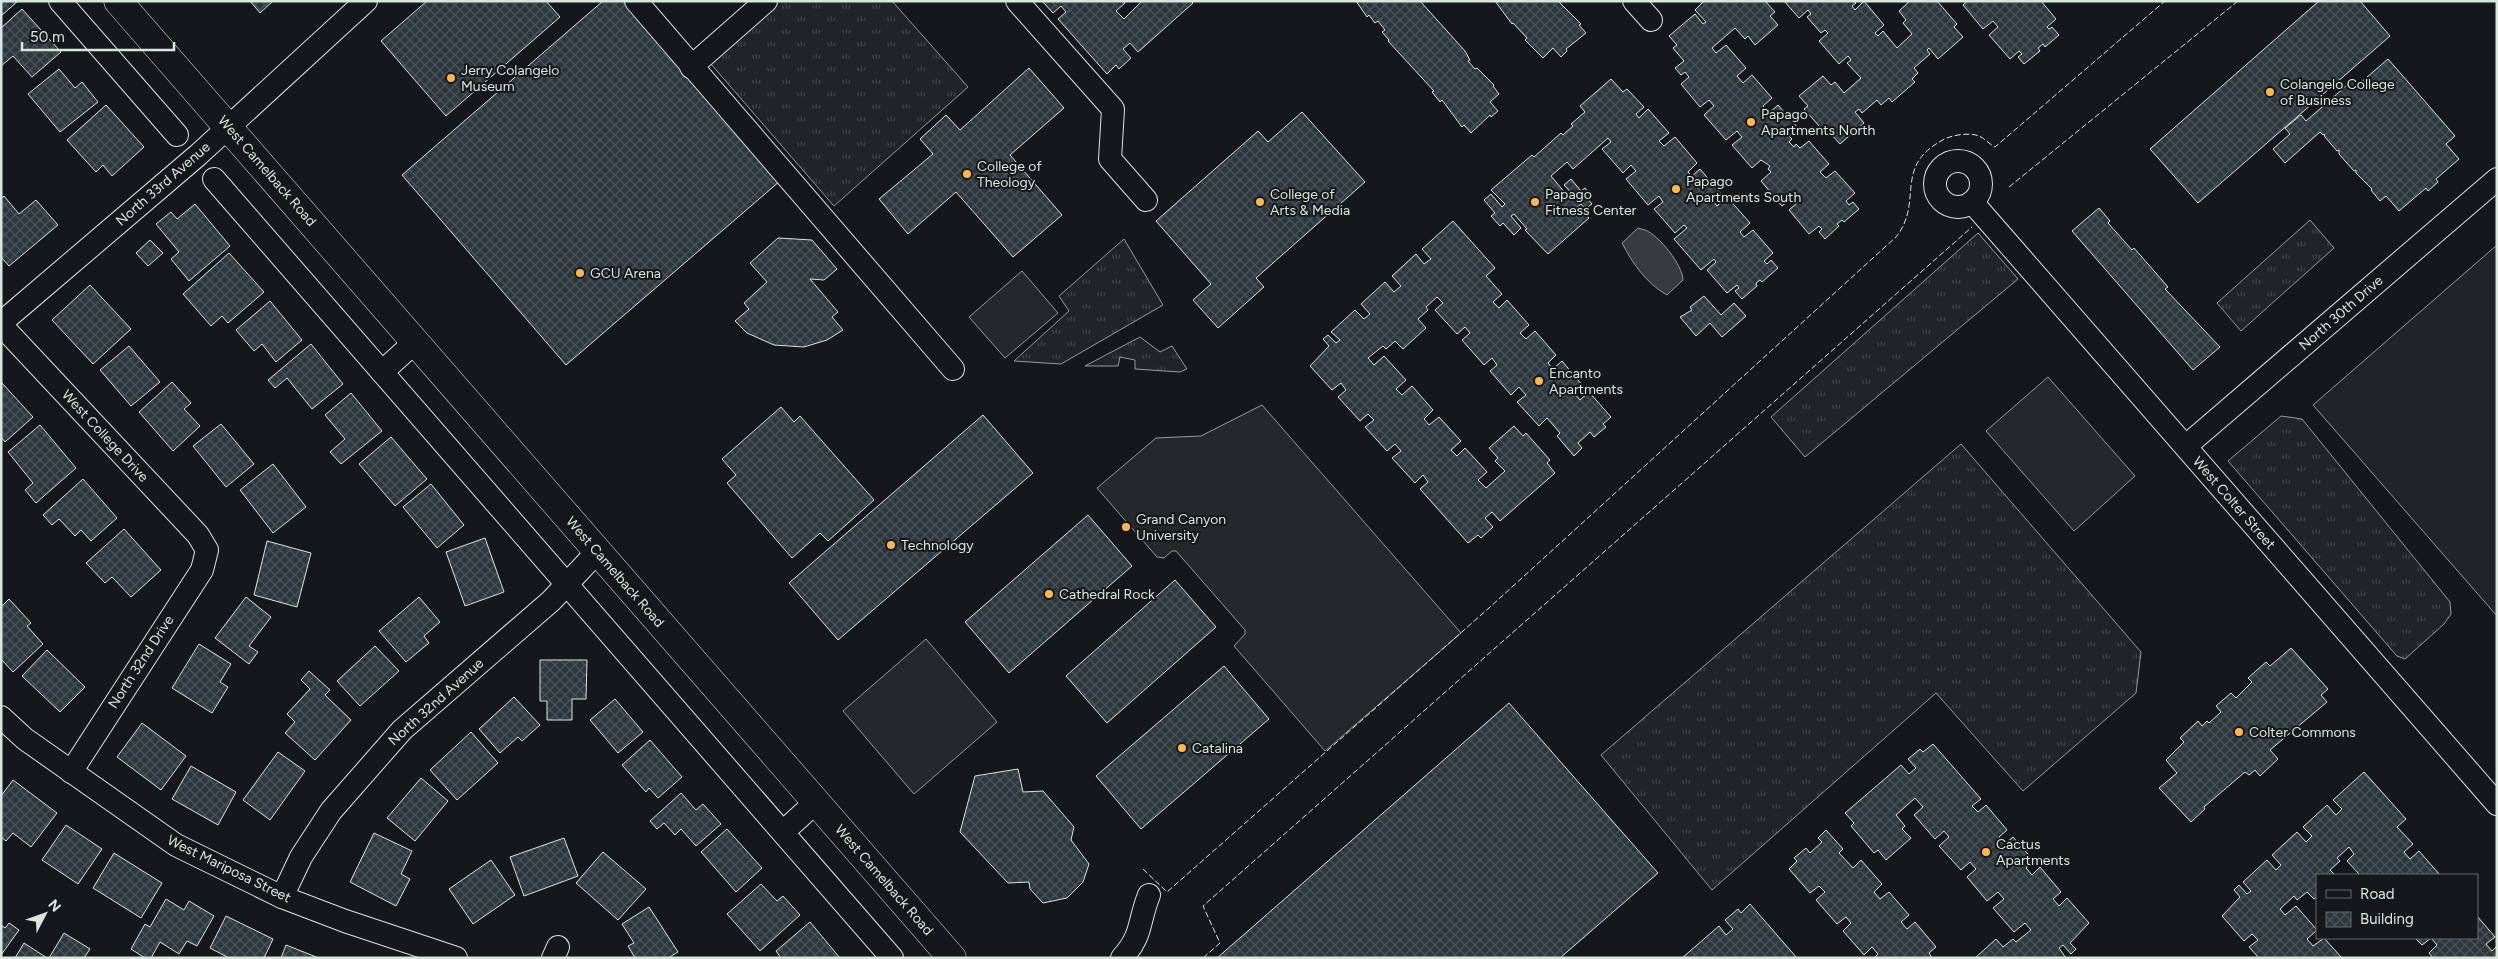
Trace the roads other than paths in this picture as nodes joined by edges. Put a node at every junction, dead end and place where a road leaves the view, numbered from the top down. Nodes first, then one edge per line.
1 (60, 1) edge
2 (118, 1) edge
3 (366, 1) edge
4 (636, 1) edge
5 (766, 1) edge
6 (1016, 1) edge
7 (1634, 1) edge
8 (1651, 20) dead end
9 (691, 67) junction
10 (228, 127) junction
11 (177, 135) dead end
12 (214, 179) dead end
13 (2497, 179) edge
14 (1146, 200) dead end
15 (1972, 202) dead end
16 (1, 324) edge
17 (415, 342) junction
18 (953, 369) dead end
19 (382, 372) junction
20 (2186, 446) junction
21 (207, 550) joint
22 (598, 552) junction
23 (567, 584) junction
24 (1, 716) edge
25 (71, 772) junction
26 (816, 802) junction
27 (2497, 804) edge
28 (783, 832) junction
29 (1149, 896) dead end
30 (282, 897) junction
31 (456, 958) edge
32 (892, 958) edge
33 (952, 958) edge
34 (1122, 958) edge

1 - 11 street
2 - 10 main road, West Camelback Road
3 - 10 street, North 33rd Avenue
4 - 9 street
5 - 9 street
6 - 14 street
7 - 8 street
9 - 18 street
10 - 16 street, North 33rd Avenue
10 - 17 main road, West Camelback Road
12 - 19 street
13 - 20 street, North 30th Drive
15 - 20 street, West Colter Street
16 - 21 street, West College Drive
17 - 19 street
17 - 22 main road, West Camelback Road
19 - 23 street
20 - 27 street, West Colter Street
21 - 25 street, North 32nd Drive
22 - 23 street, North 32nd Avenue
22 - 26 main road, West Camelback Road
23 - 28 street
23 - 30 street, North 32nd Avenue
24 - 25 street, West Mariposa Street
25 - 30 street, West Mariposa Street
26 - 28 street
26 - 33 main road, West Camelback Road
28 - 32 street
29 - 34 street
30 - 31 street, West Mariposa Street

